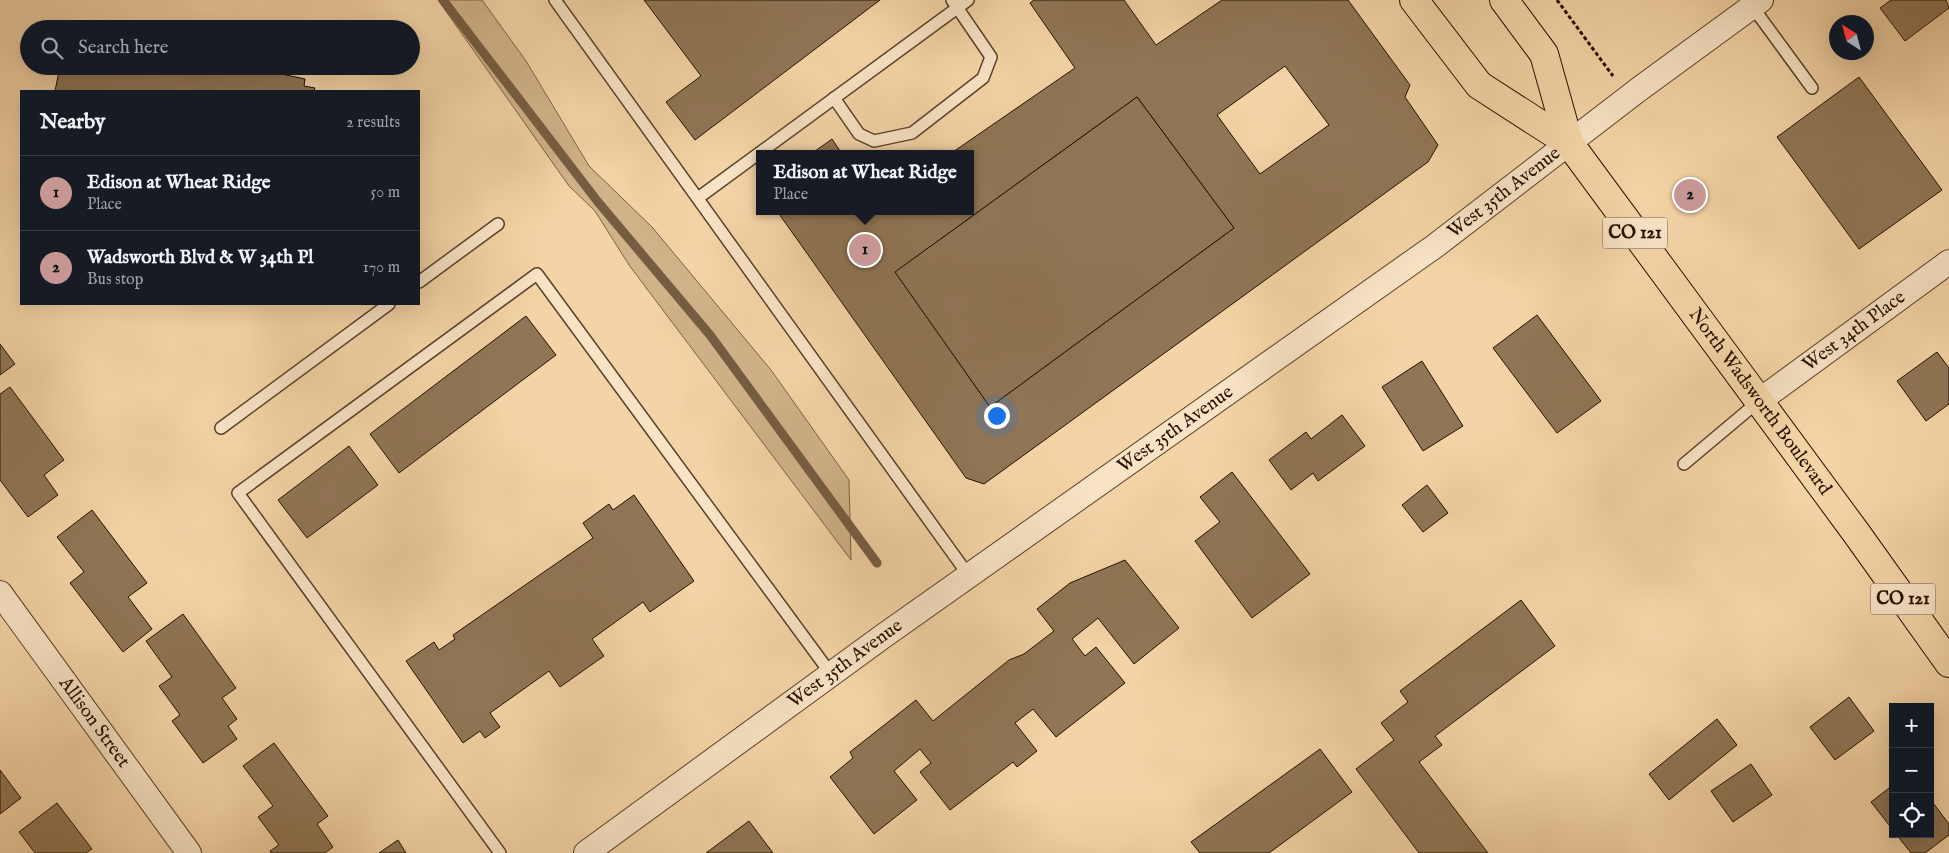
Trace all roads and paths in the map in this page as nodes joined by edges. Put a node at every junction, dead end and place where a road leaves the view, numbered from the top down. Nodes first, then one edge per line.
1 (555, 0) edge
2 (968, 0) edge
3 (1414, 0) edge
4 (1504, 0) edge
5 (1557, 0) edge
6 (1756, 3) edge
7 (955, 4) edge
8 (1812, 88) dead end
9 (1629, 97) junction
10 (834, 98) junction
11 (1569, 143) junction
12 (763, 150) edge
13 (756, 155) edge
14 (698, 198) junction
15 (498, 224) dead end
16 (1949, 262) edge
17 (420, 281) edge
18 (388, 305) edge
19 (1759, 401) junction
20 (221, 428) dead end
21 (1684, 464) dead end
22 (969, 576) junction
23 (0, 593) edge
24 (1949, 664) edge
25 (831, 674) junction
26 (189, 853) edge
27 (500, 853) edge
28 (586, 853) edge

1 - 14 lane
2 - 7 lane
3 - 11 main road, North Wadsworth Boulevard / CO 121
4 - 11 main road, North Wadsworth Boulevard / CO 121
5 - 9 path
6 - 8 lane
6 - 9 street, West 35th Avenue
7 - 10 lane
7 - 10 lane
9 - 11 street, West 35th Avenue
10 - 12 lane
11 - 19 main road, North Wadsworth Boulevard / CO 121
11 - 22 street, West 35th Avenue
13 - 14 lane
14 - 22 lane
15 - 17 lane
16 - 19 street, West 34th Place
18 - 20 lane
19 - 21 lane
19 - 24 main road, North Wadsworth Boulevard / CO 121
22 - 25 street, West 35th Avenue
23 - 26 street, Allison Street
25 - 27 lane
25 - 28 street, West 35th Avenue

